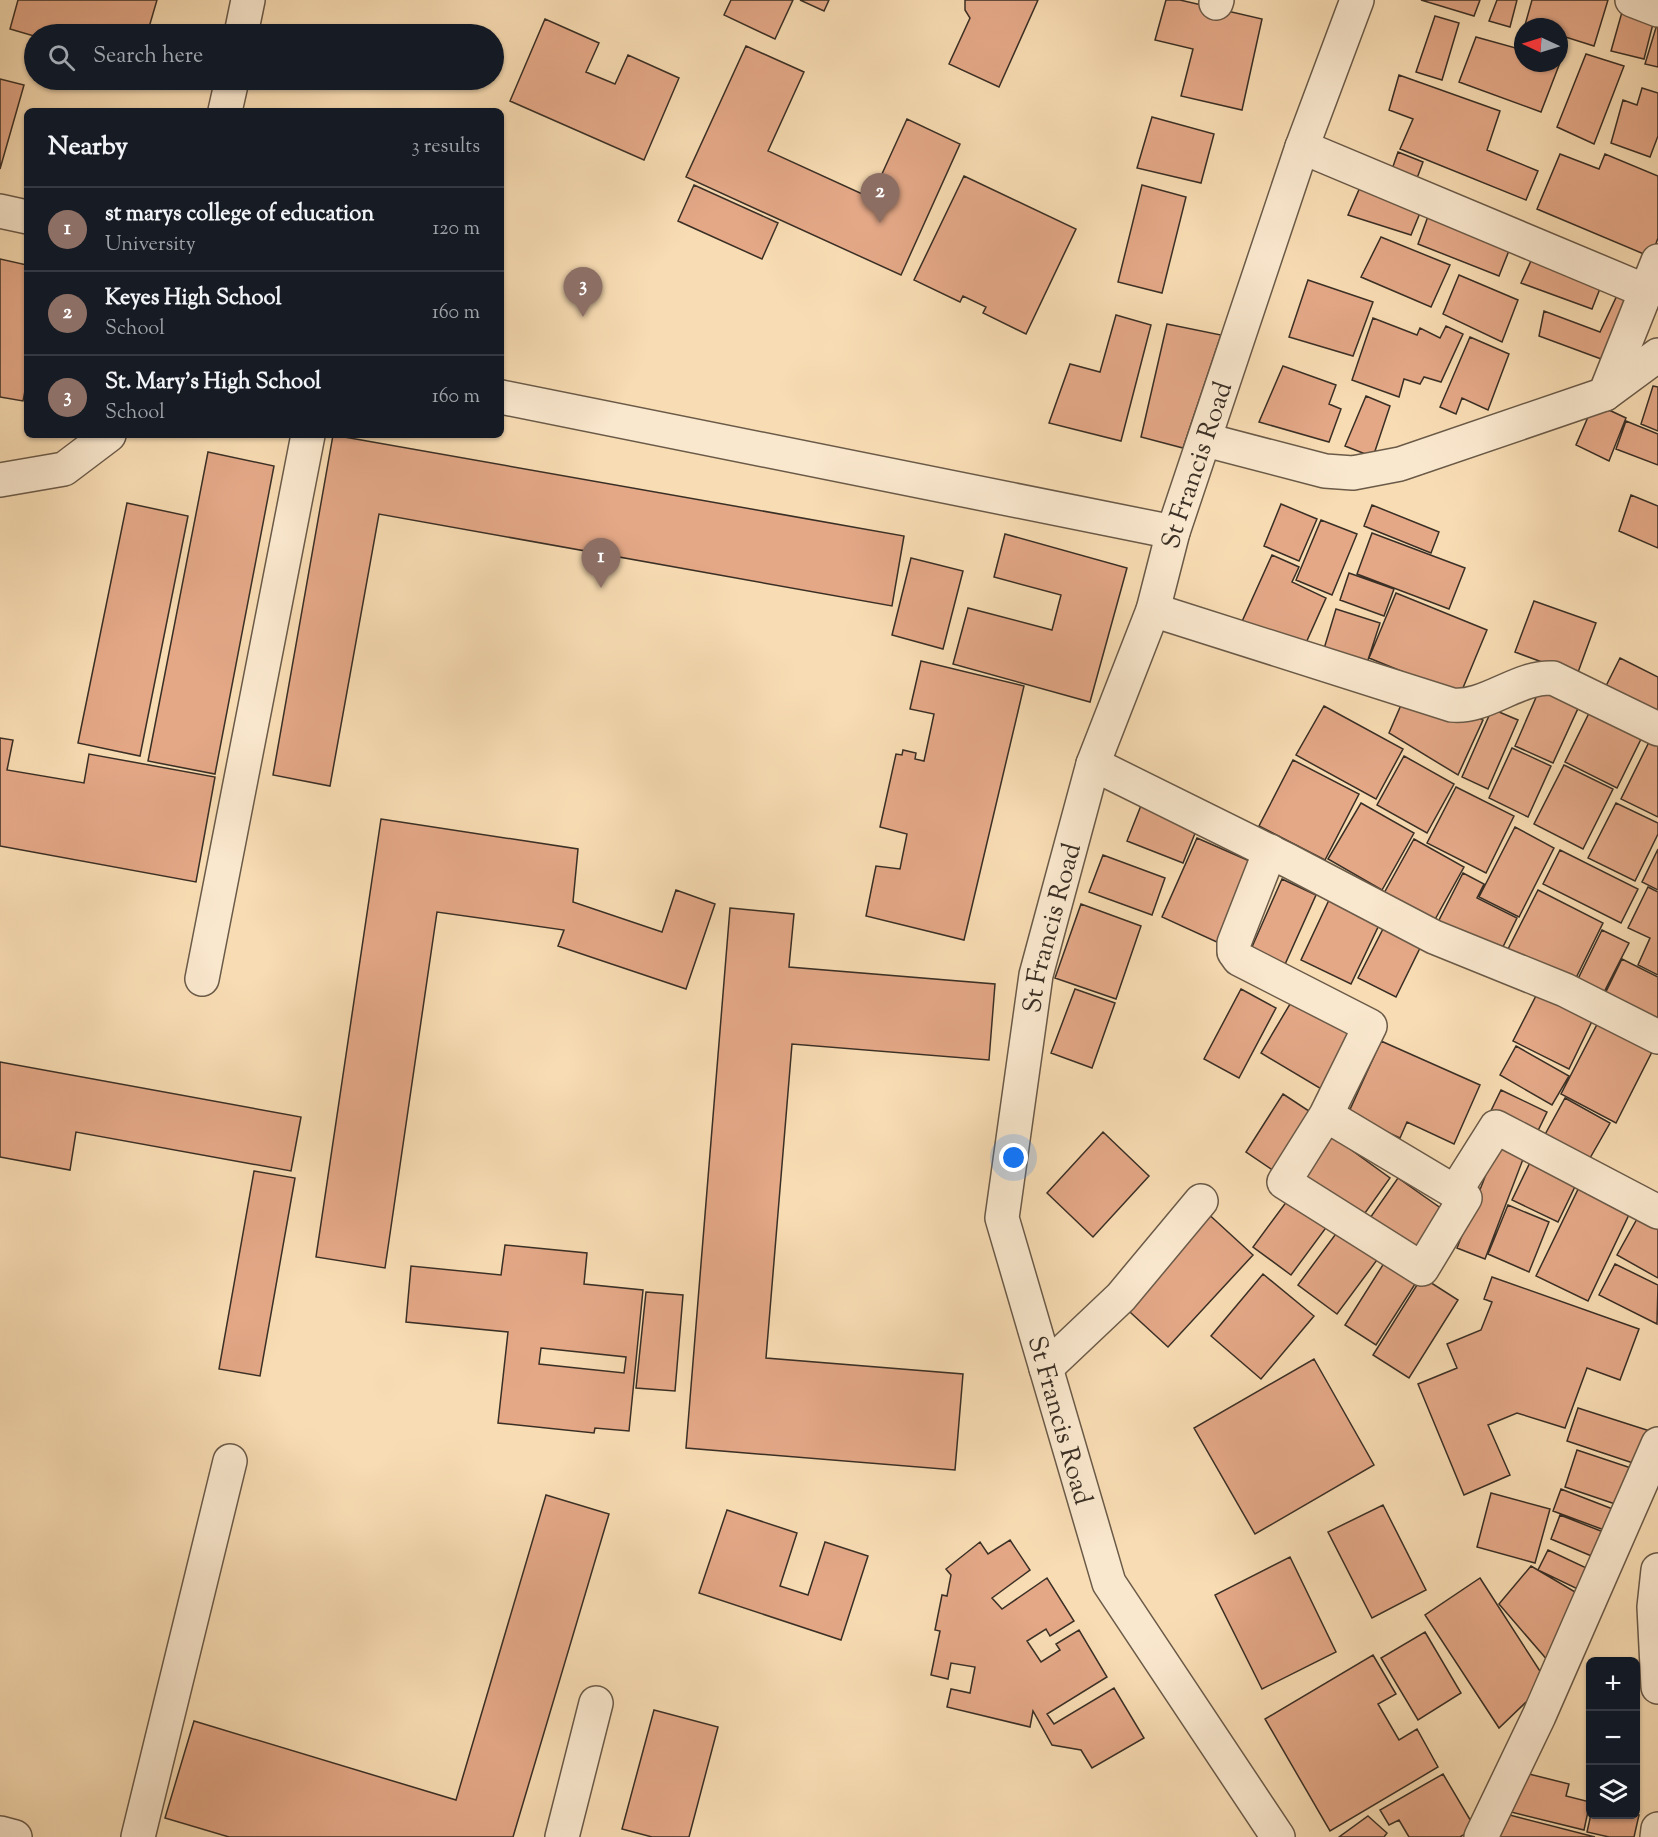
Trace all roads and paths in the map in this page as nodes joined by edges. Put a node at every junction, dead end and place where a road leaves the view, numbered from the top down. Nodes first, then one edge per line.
1 (248, 0) edge
2 (1357, 0) edge
3 (1632, 0) edge
4 (1658, 10) edge
5 (243, 24) edge
6 (230, 90) edge
7 (226, 108) edge
8 (1302, 147) junction
9 (0, 211) edge
10 (24, 216) edge
11 (1658, 261) edge
12 (1648, 292) junction
13 (1658, 355) edge
14 (1605, 394) junction
15 (504, 398) edge
16 (105, 438) edge
17 (307, 438) edge
18 (1206, 440) junction
19 (0, 480) edge
20 (1173, 532) junction
21 (1153, 610) junction
22 (1658, 729) edge
23 (1093, 764) junction
24 (1270, 851) junction
25 (202, 979) dead end
26 (1658, 1036) edge
27 (1326, 1115) junction
28 (1455, 1192) junction
29 (1202, 1201) dead end
30 (1658, 1212) edge
31 (1046, 1368) junction
32 (1658, 1444) edge
33 (230, 1461) dead end
34 (1658, 1570) edge
35 (1658, 1687) edge
36 (596, 1703) dead end
37 (1658, 1829) edge
38 (0, 1833) edge
39 (15, 1837) edge
40 (138, 1837) edge
41 (561, 1837) edge
42 (1278, 1837) edge
43 (1480, 1837) edge
44 (1657, 1837) edge

1 - 5 street
2 - 8 street, St Francis Road
3 - 4 street
6 - 7 street
8 - 12 street
8 - 18 street, St Francis Road
9 - 10 street
11 - 12 street
12 - 14 street
13 - 14 street
14 - 18 street
15 - 20 street
16 - 19 street
17 - 25 street
18 - 20 street, St Francis Road
20 - 21 street, St Francis Road
21 - 22 street
21 - 23 street, St Francis Road
23 - 24 street
23 - 31 street, St Francis Road
24 - 26 street
24 - 27 street
27 - 28 street
27 - 28 street
28 - 30 street
29 - 31 street
31 - 42 street, St Francis Road
32 - 43 street
33 - 40 street
34 - 35 street
36 - 41 street
37 - 44 street
38 - 39 street

